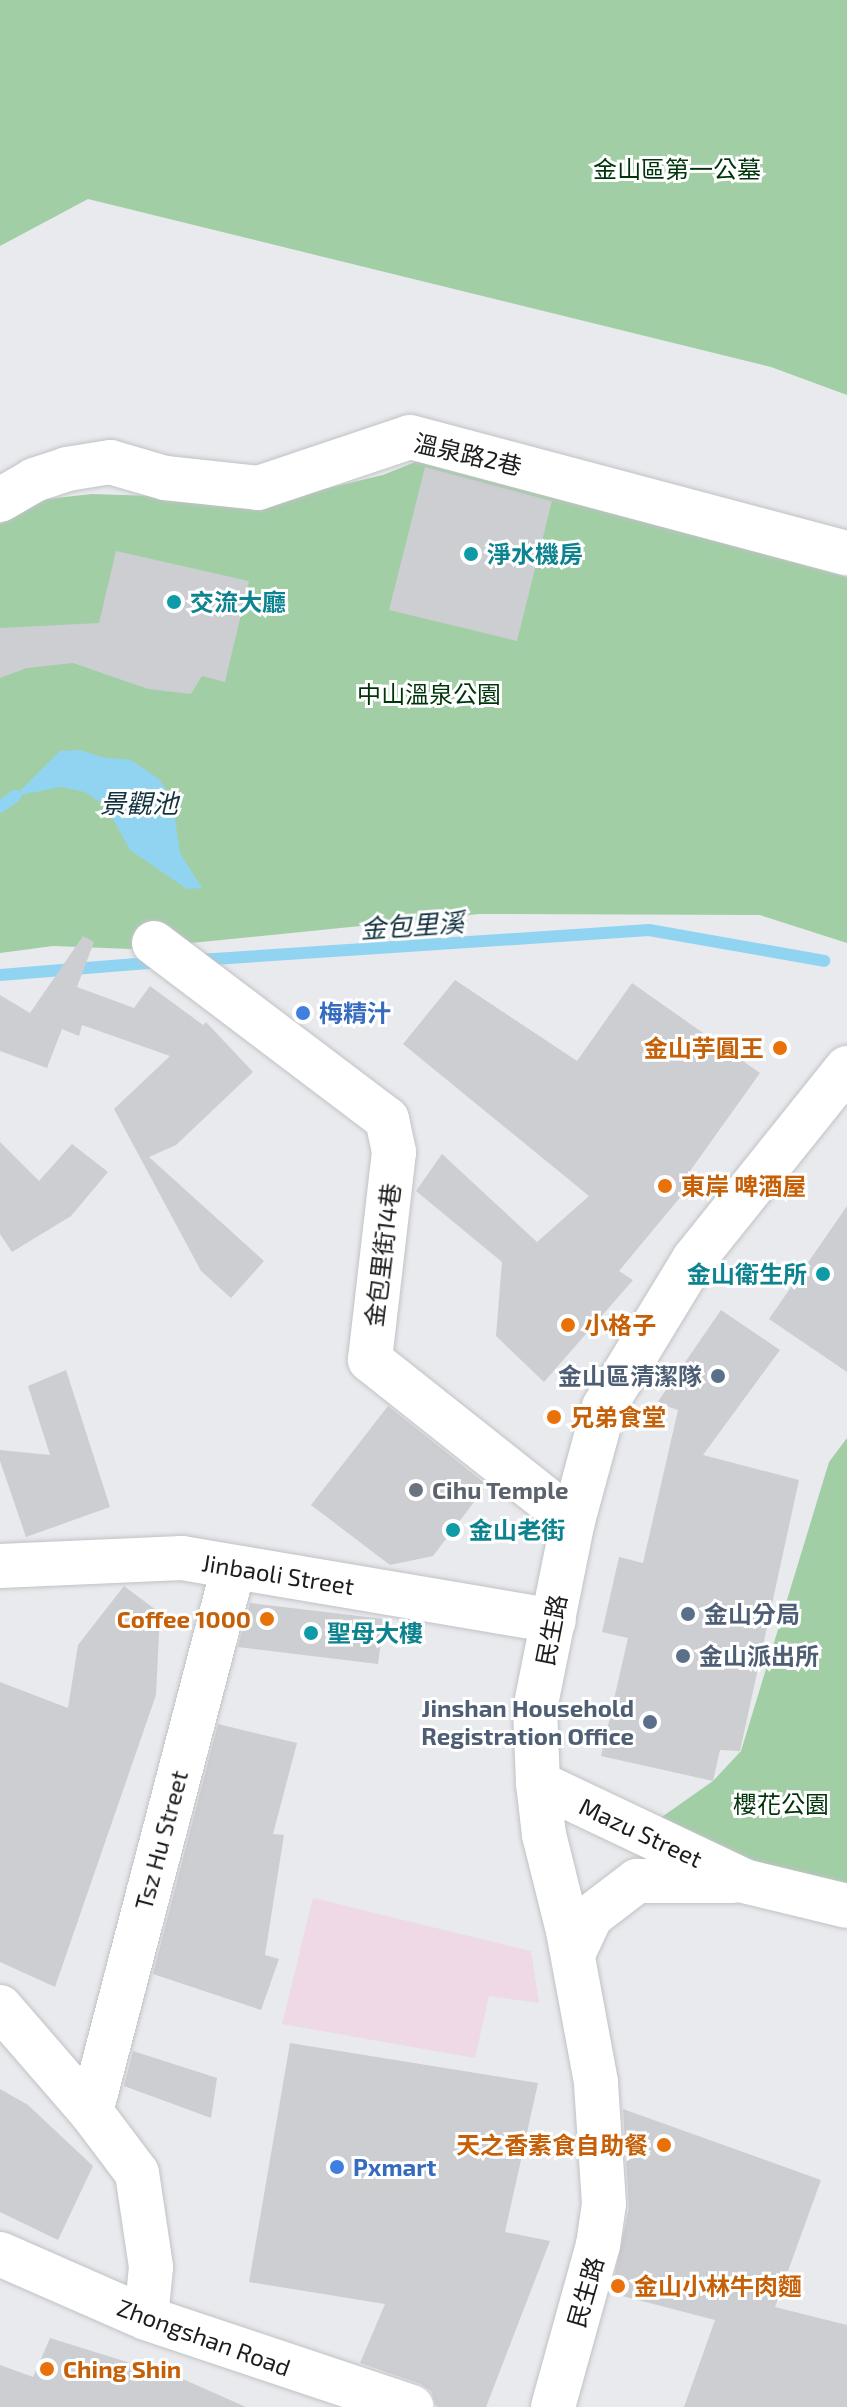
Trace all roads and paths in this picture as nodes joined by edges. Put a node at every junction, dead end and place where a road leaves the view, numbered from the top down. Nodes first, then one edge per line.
1 (0, 500) edge
2 (847, 553) edge
3 (154, 943) dead end
4 (847, 1068) edge
5 (573, 1521) junction
6 (0, 1566) edge
7 (233, 1569) junction
8 (554, 1621) junction
9 (538, 1783) junction
10 (744, 1881) junction
11 (847, 1906) edge
12 (573, 1954) junction
13 (0, 2007) edge
14 (91, 2112) junction
15 (0, 2254) edge
16 (146, 2318) junction
17 (412, 2407) edge
18 (553, 2407) edge

1 - 2 street, 溫泉路2巷
3 - 5 street, 金包里街14巷
4 - 5 street, 民生路
5 - 8 street, 民生路
6 - 7 street, Jinbaoli Street
7 - 8 street, Jinbaoli Street
7 - 14 street, Tsz Hu Street
8 - 9 street, 民生路
9 - 10 street, Mazu Street
9 - 12 street, 民生路
10 - 11 street, Mazu Street
10 - 12 street, Mazu Street
12 - 18 street, 民生路
13 - 14 street
14 - 16 street
15 - 16 street, Zhongshan Road
16 - 17 street, Zhongshan Road

